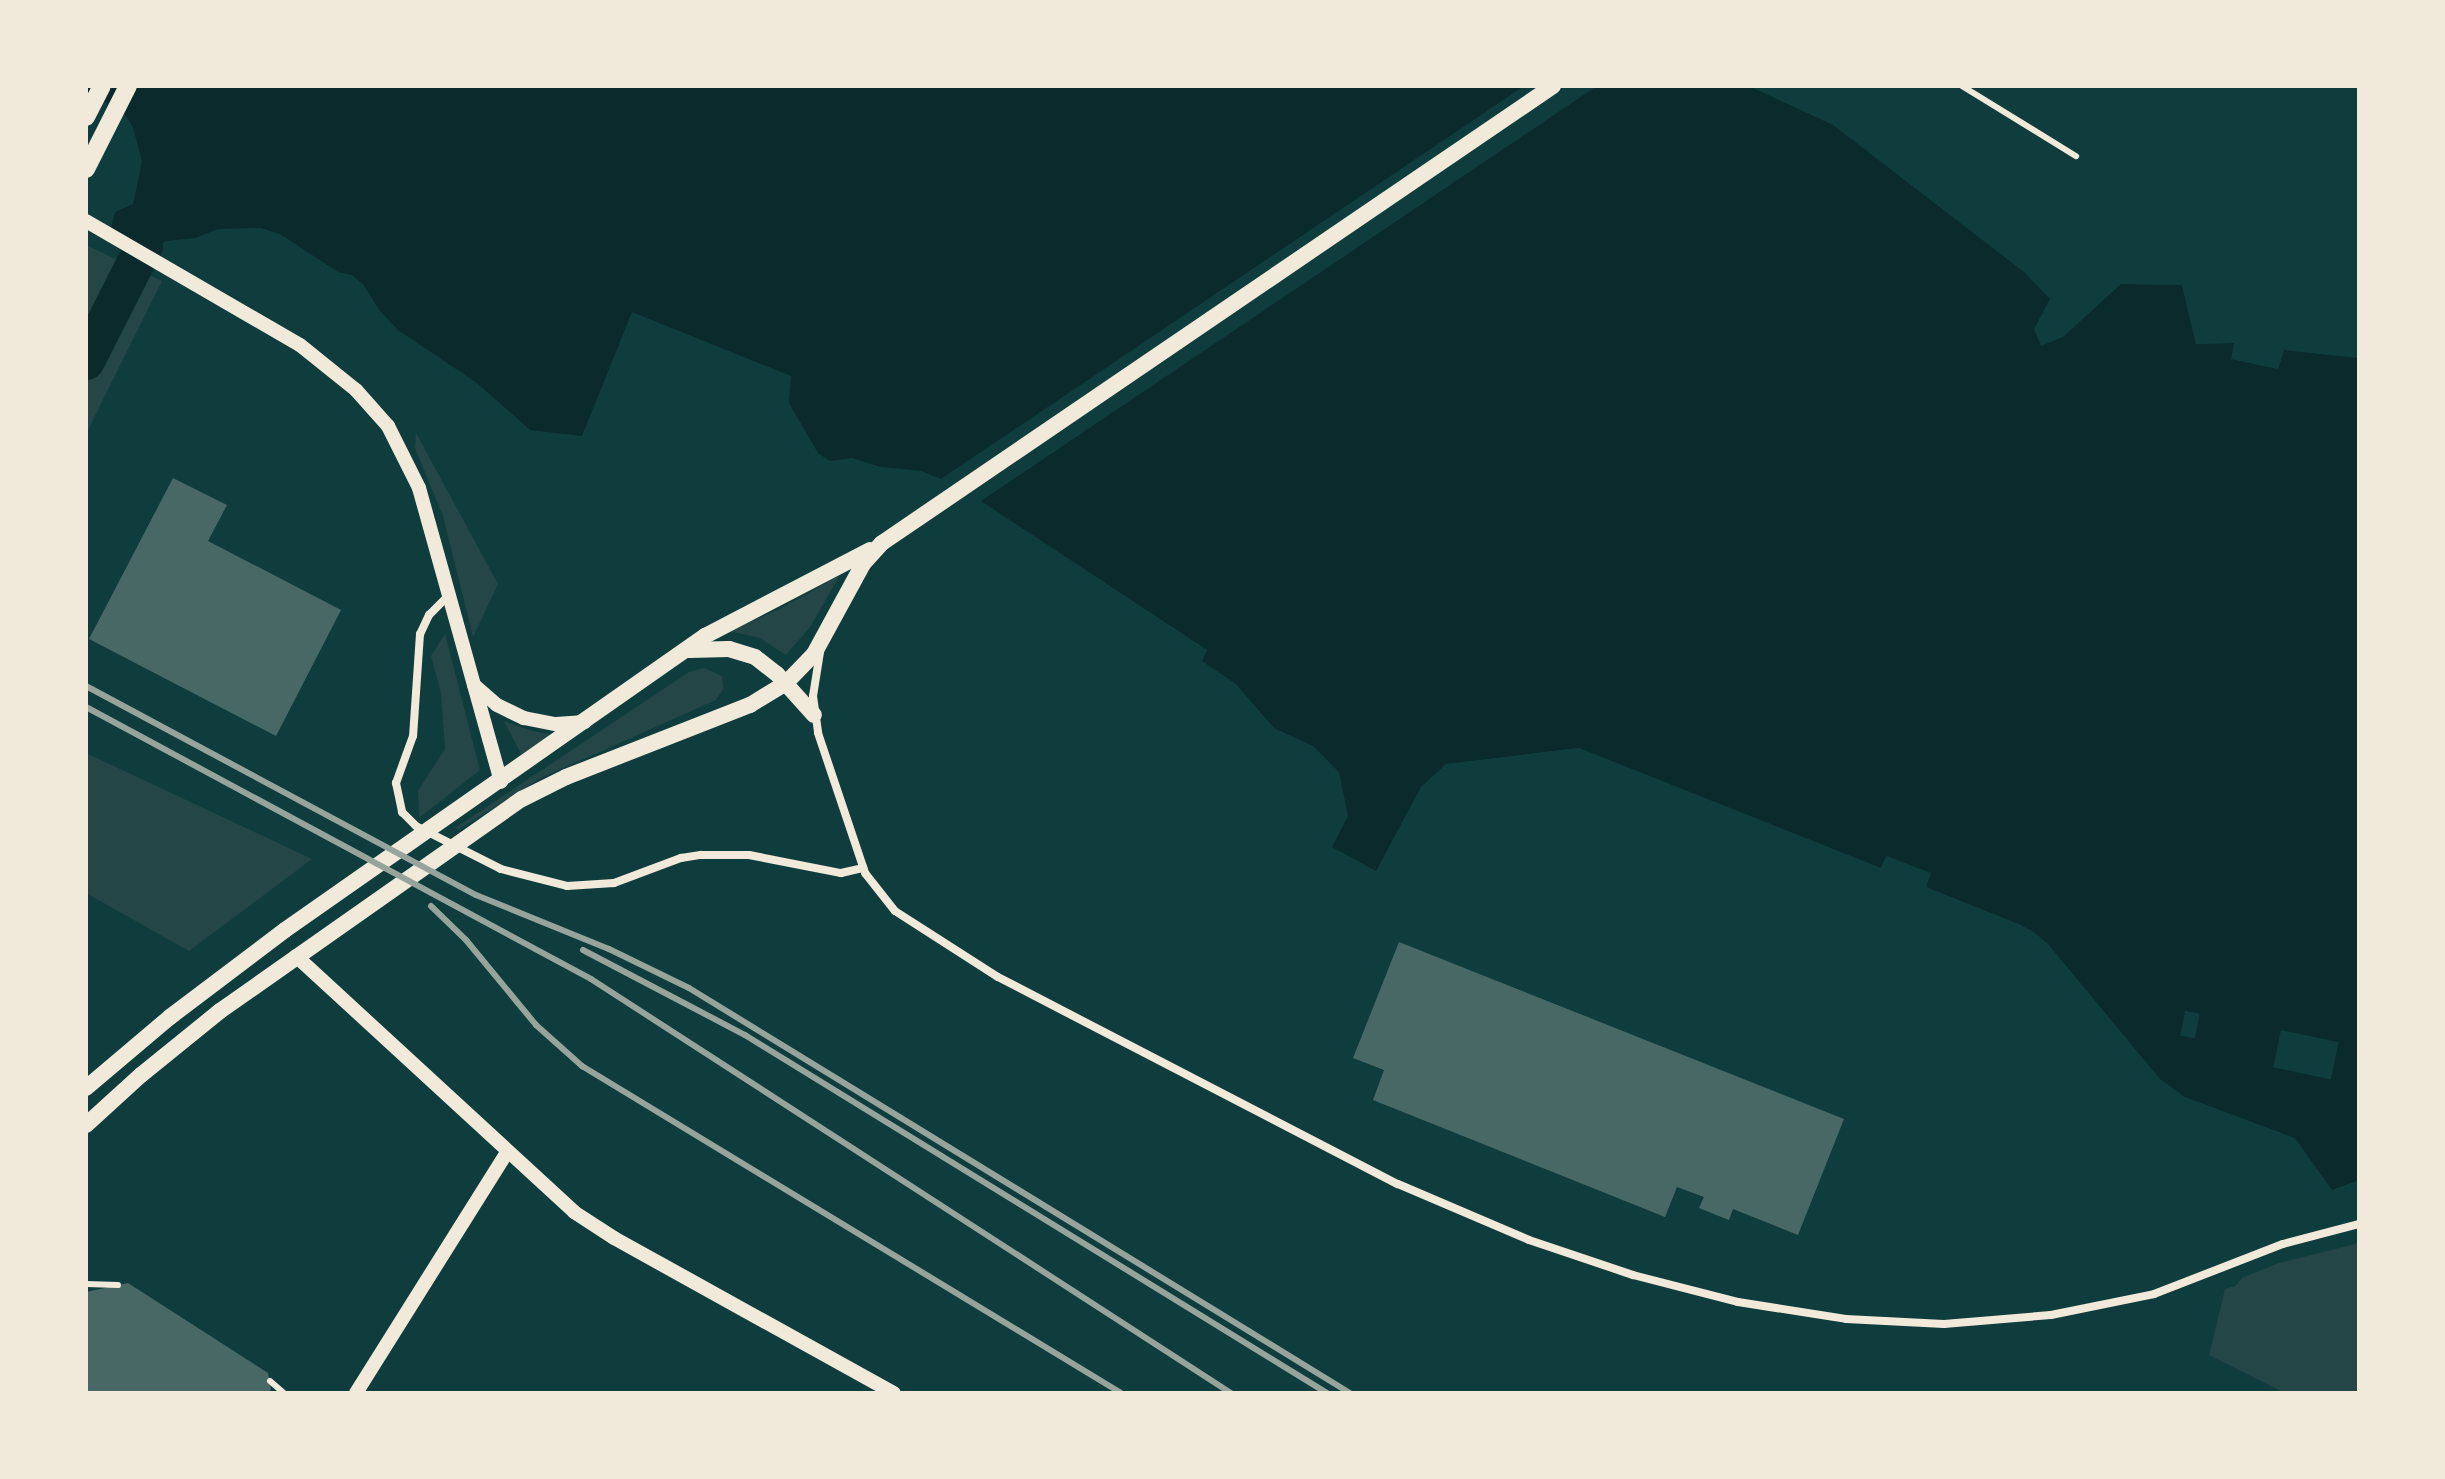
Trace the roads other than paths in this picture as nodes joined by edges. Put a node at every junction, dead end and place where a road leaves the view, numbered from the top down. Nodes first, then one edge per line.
1 (102, 86) edge
2 (128, 86) edge
3 (1553, 86) edge
4 (1962, 86) edge
5 (86, 117) edge
6 (2076, 156) dead end
7 (86, 169) edge
8 (88, 223) edge
9 (882, 543) junction
10 (449, 595) junction
11 (826, 636) junction
12 (688, 650) junction
13 (786, 683) junction
14 (474, 685) junction
15 (814, 715) junction
16 (589, 721) junction
17 (501, 782) junction
18 (863, 868) junction
19 (296, 956) junction
20 (86, 1088) edge
21 (86, 1125) edge
22 (507, 1152) junction
23 (2359, 1224) edge
24 (86, 1284) edge
25 (118, 1285) dead end
26 (270, 1381) dead end
27 (284, 1393) edge
28 (356, 1393) edge
29 (894, 1393) edge

1 - 5 main road
2 - 7 main road
3 - 9 main road
4 - 6 lane
8 - 10 street
9 - 11 main road
9 - 12 main road
10 - 14 street
10 - 18 street
11 - 13 main road
11 - 15 street
12 - 13 main road
12 - 16 main road
13 - 15 main road
13 - 19 main road
14 - 16 street
14 - 17 street
15 - 18 street
16 - 17 main road
17 - 20 main road
18 - 23 street
19 - 21 main road
19 - 22 street
22 - 28 street
22 - 29 street
24 - 25 lane
26 - 27 lane

